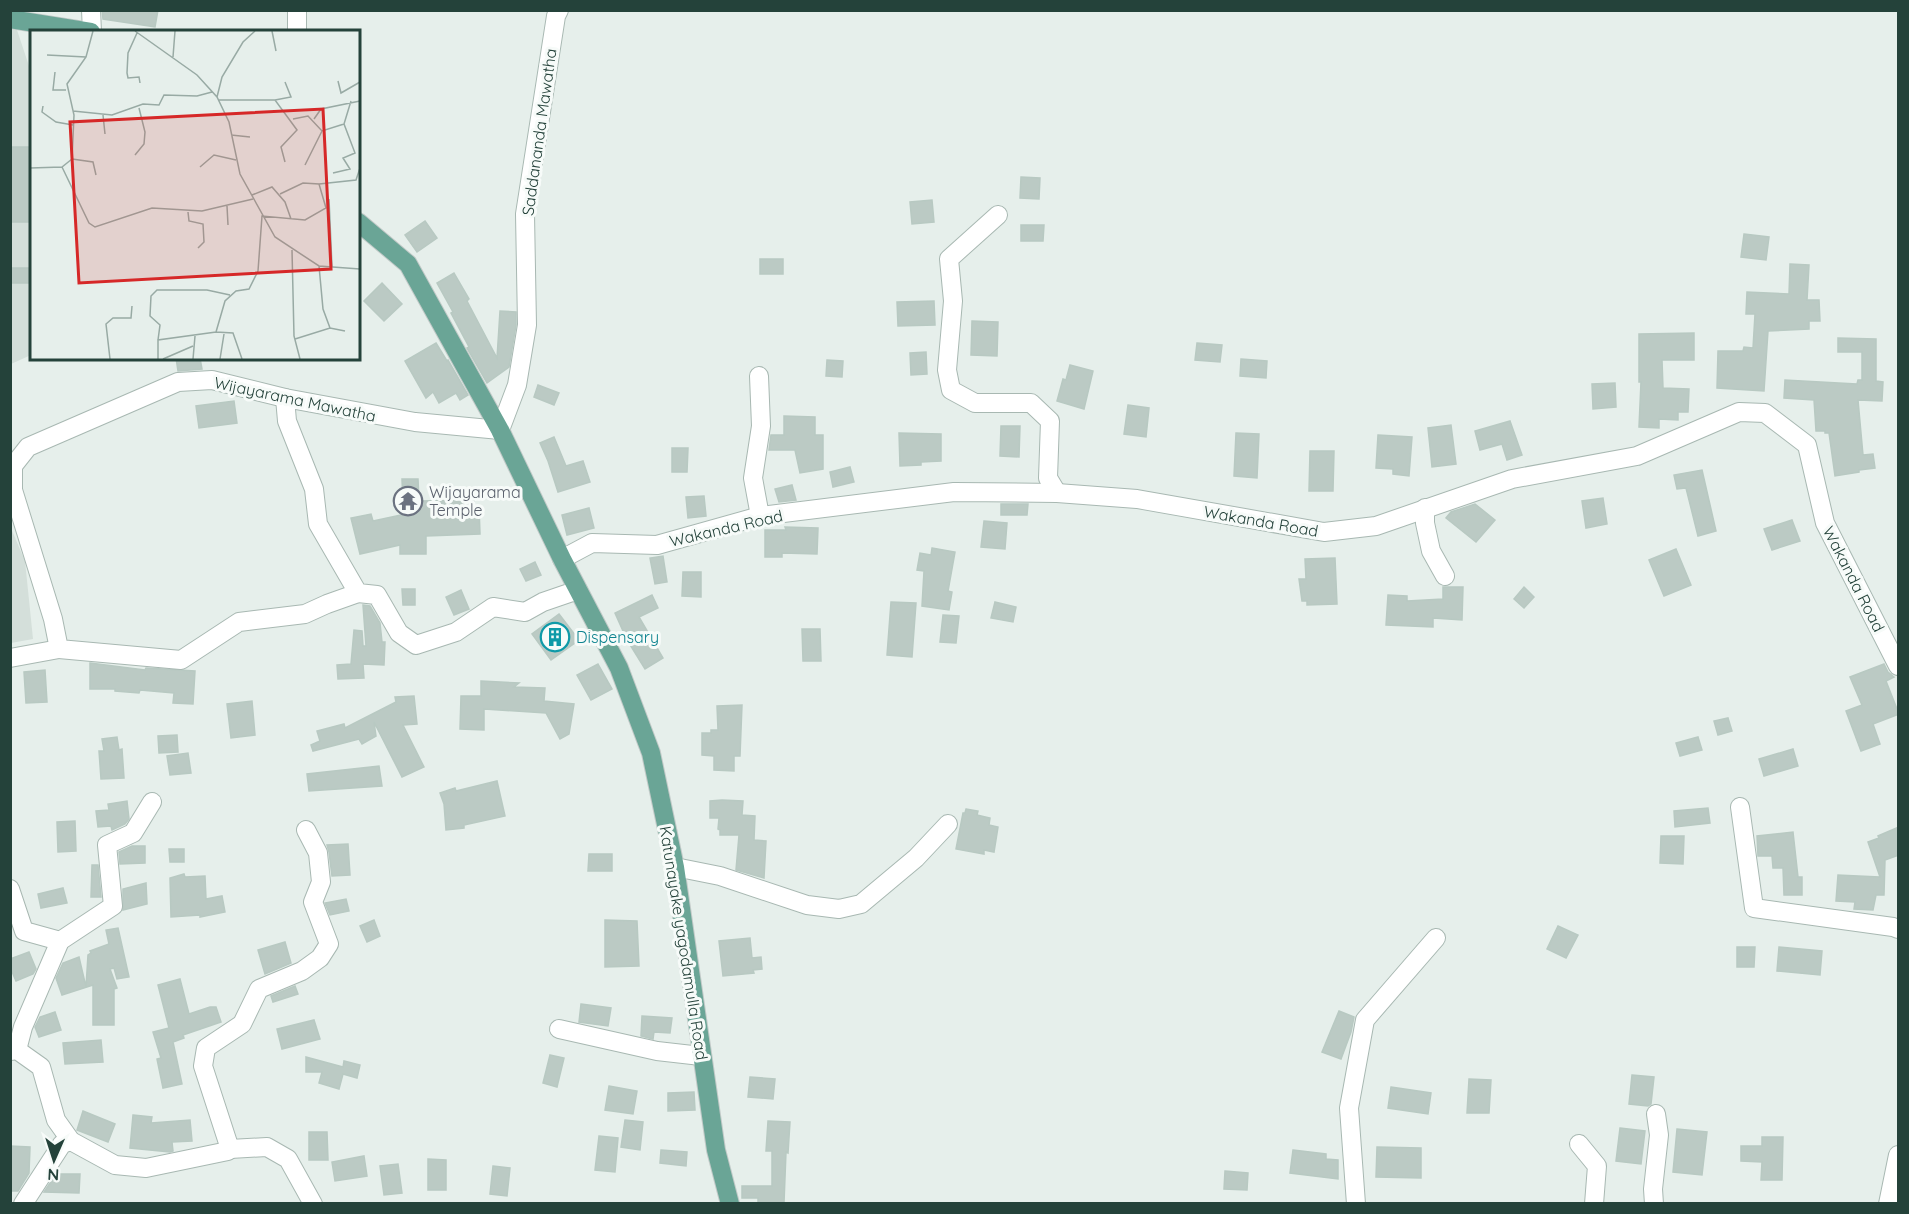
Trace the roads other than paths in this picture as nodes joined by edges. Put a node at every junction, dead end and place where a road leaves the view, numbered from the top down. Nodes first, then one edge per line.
1 (91, 10) edge
2 (297, 10) edge
3 (559, 10) edge
4 (10, 19) edge
5 (79, 30) edge
6 (92, 30) edge
7 (297, 30) edge
8 (998, 215) dead end
9 (360, 224) edge
10 (759, 376) dead end
11 (285, 398) junction
12 (500, 430) junction
13 (1057, 493) junction
14 (1425, 508) junction
15 (760, 516) junction
16 (562, 559) junction
17 (1445, 576) dead end
18 (578, 590) junction
19 (360, 593) junction
20 (59, 649) junction
21 (10, 658) edge
22 (1899, 666) edge
23 (152, 802) dead end
24 (1740, 807) dead end
25 (948, 824) dead end
26 (306, 830) dead end
27 (675, 867) junction
28 (10, 889) edge
29 (1899, 929) edge
30 (1436, 938) dead end
31 (60, 941) junction
32 (559, 1029) dead end
33 (14, 1050) edge
34 (701, 1056) junction
35 (1656, 1114) dead end
36 (71, 1141) junction
37 (1578, 1144) dead end
38 (230, 1149) junction
39 (1899, 1155) edge
40 (1892, 1197) edge
41 (23, 1203) edge
42 (313, 1203) edge
43 (730, 1203) edge
44 (1356, 1203) edge
45 (1594, 1203) edge
46 (1654, 1203) edge

1 - 6 street
2 - 7 street
3 - 12 street, Saddananda Mawatha
4 - 5 main road
8 - 13 street
9 - 12 main road, Katunayake yagodamulla Road
10 - 15 street
11 - 12 street, Wijayarama Mawatha
11 - 19 street
11 - 20 street, Wijayarama Mawatha
12 - 16 main road, Katunayake yagodamulla Road
13 - 14 street, Wakanda Road
13 - 15 street, Wakanda Road
14 - 17 street
14 - 22 street, Wakanda Road
15 - 16 street, Wakanda Road
16 - 18 main road, Katunayake yagodamulla Road
18 - 19 street
18 - 27 main road, Katunayake yagodamulla Road
19 - 20 street
20 - 21 street
23 - 31 street
24 - 29 street
25 - 27 street
26 - 38 street
27 - 34 main road, Katunayake yagodamulla Road
28 - 31 street
30 - 44 street
31 - 33 street
32 - 34 street
33 - 36 street
34 - 43 main road, Katunayake yagodamulla Road
35 - 46 street
36 - 38 street
36 - 41 street
37 - 45 street
38 - 42 street
39 - 40 street

